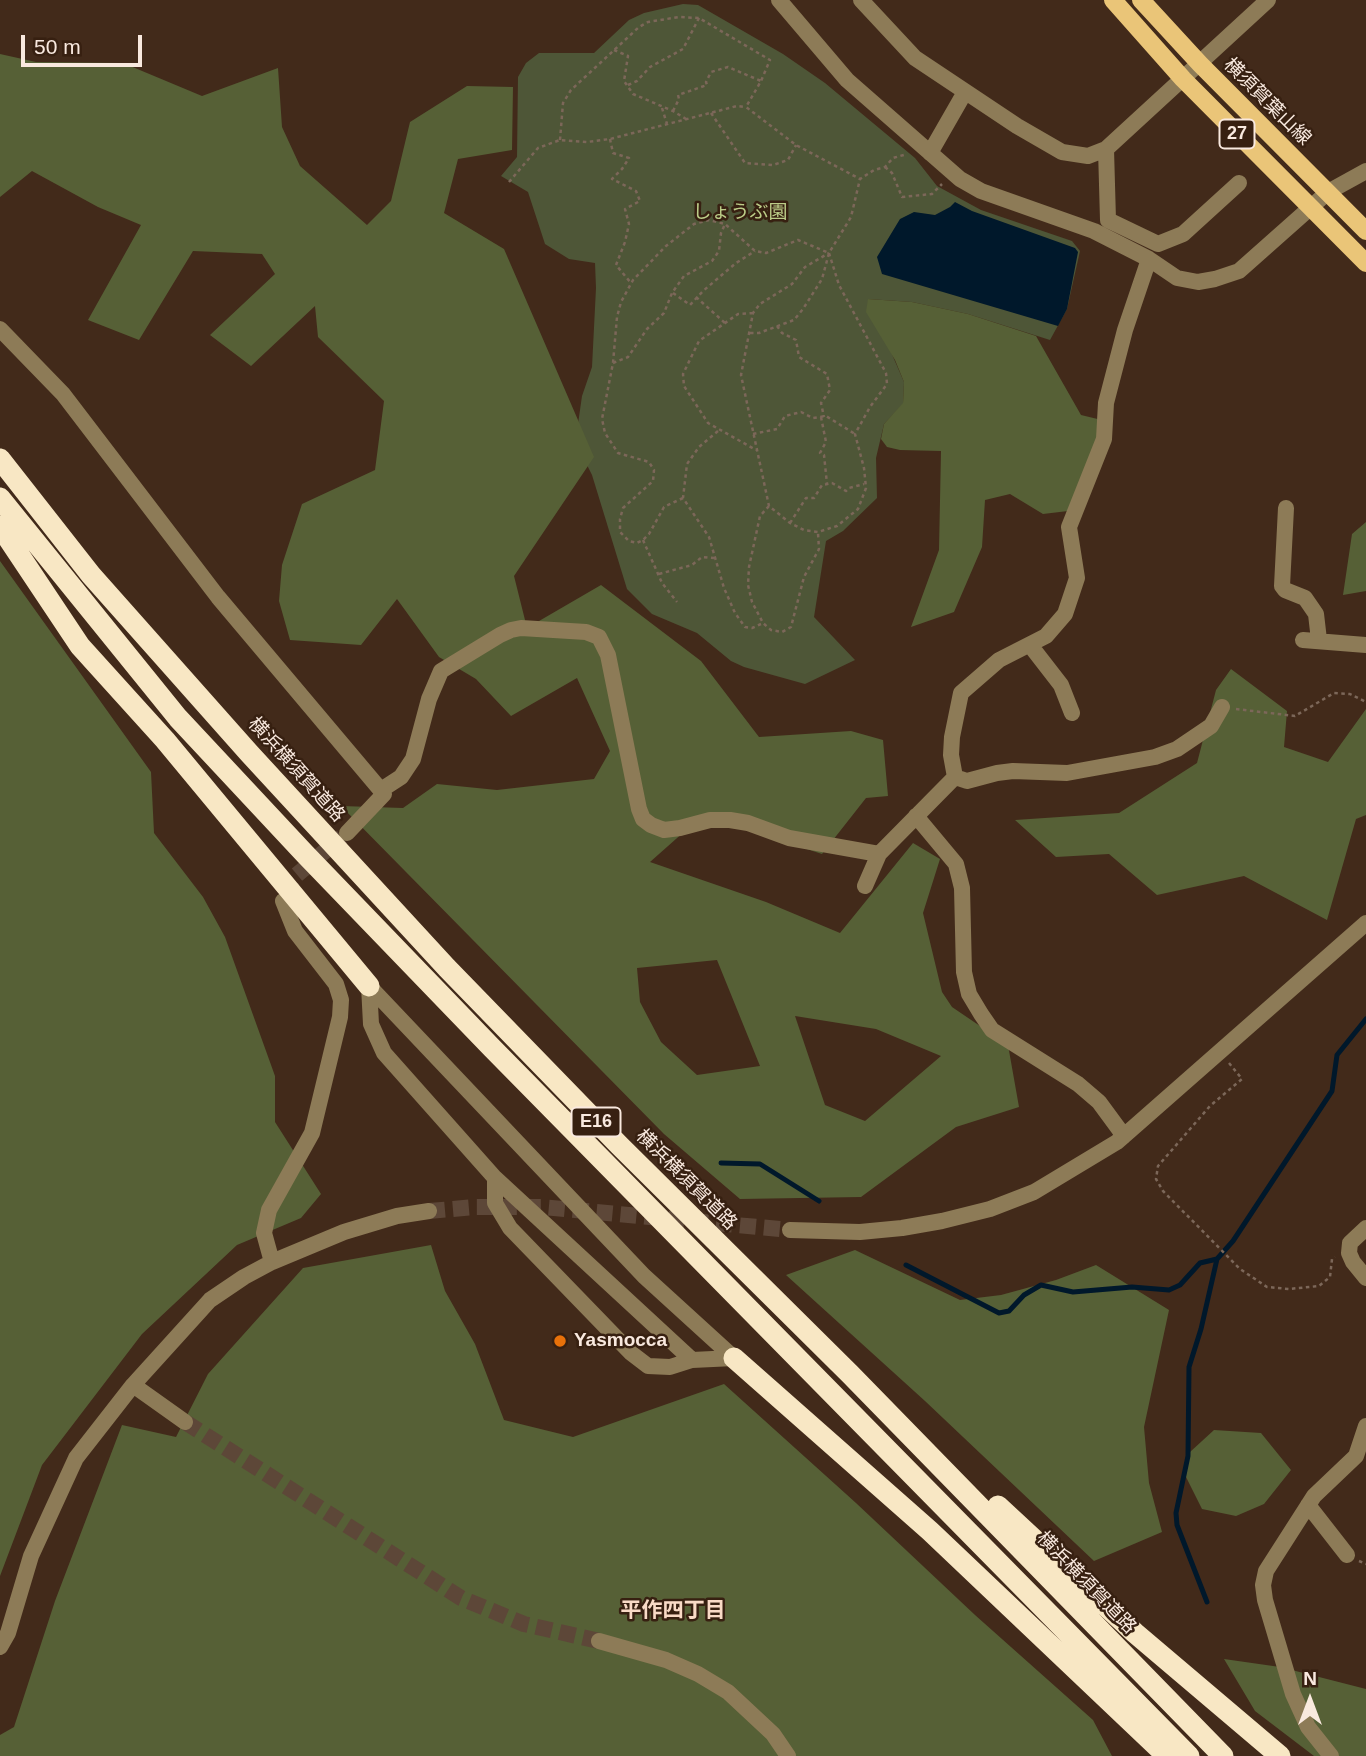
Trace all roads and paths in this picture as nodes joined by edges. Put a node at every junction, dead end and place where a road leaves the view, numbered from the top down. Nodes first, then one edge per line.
1 (779, 0) edge
2 (861, 0) edge
3 (1113, 0) edge
4 (1141, 0) edge
5 (1268, 0) edge
6 (699, 18) junction
7 (614, 50) junction
8 (1200, 64) junction
9 (1183, 79) junction
10 (761, 82) junction
11 (627, 86) junction
12 (965, 92) junction
13 (746, 107) junction
14 (662, 108) junction
15 (673, 111) junction
16 (711, 113) junction
17 (686, 119) junction
18 (667, 124) junction
19 (610, 139) junction
20 (560, 140) junction
21 (796, 145) junction
22 (1106, 149) junction
23 (913, 153) dead end
24 (930, 153) junction
25 (885, 167) junction
26 (1366, 171) edge
27 (860, 179) junction
28 (509, 181) dead end
29 (944, 182) dead end
30 (1239, 183) dead end
31 (1328, 192) junction
32 (1311, 208) junction
33 (725, 224) junction
34 (1366, 231) edge
35 (755, 251) junction
36 (829, 253) junction
37 (1149, 259) junction
38 (1366, 263) edge
39 (631, 283) junction
40 (672, 292) junction
41 (696, 297) junction
42 (752, 313) junction
43 (725, 323) junction
44 (777, 326) junction
45 (0, 329) edge
46 (750, 333) junction
47 (613, 363) junction
48 (823, 417) junction
49 (718, 431) junction
50 (752, 434) junction
51 (855, 434) junction
52 (756, 450) junction
53 (0, 459) edge
54 (827, 484) junction
55 (865, 484) junction
56 (0, 498) edge
57 (683, 498) junction
58 (769, 506) junction
59 (1286, 508) dead end
60 (790, 523) junction
61 (0, 526) edge
62 (818, 532) junction
63 (643, 540) junction
64 (715, 559) junction
65 (659, 574) junction
66 (677, 603) dead end
67 (763, 623) junction
68 (1030, 645) junction
69 (1366, 645) edge
70 (1366, 702) edge
71 (1222, 706) joint
72 (1072, 713) dead end
73 (955, 777) junction
74 (381, 790) junction
75 (916, 817) junction
76 (347, 833) tunnel mouth
77 (879, 854) junction
78 (865, 886) dead end
79 (283, 901) dead end
80 (1366, 923) edge
81 (369, 986) junction
82 (1220, 1052) junction
83 (1124, 1136) junction
84 (495, 1178) junction
85 (429, 1211) tunnel mouth
86 (1366, 1228) edge
87 (790, 1230) tunnel mouth
88 (1350, 1248) junction
89 (272, 1262) junction
90 (1366, 1278) edge
91 (734, 1358) junction
92 (692, 1360) junction
93 (850, 1374) junction
94 (134, 1385) junction
95 (185, 1422) tunnel mouth
96 (1366, 1426) edge
97 (1308, 1506) junction
98 (1347, 1555) dead end
99 (599, 1641) tunnel mouth
100 (0, 1647) edge
101 (788, 1756) edge
102 (1167, 1756) edge
103 (1189, 1756) edge
104 (1223, 1756) edge
105 (1280, 1756) edge
106 (1331, 1756) edge

1 - 24 street
2 - 12 street
3 - 9 main road, 27
4 - 8 main road, 横須賀葉山線 / 27
5 - 8 street
6 - 7 path
6 - 10 path
6 - 11 path
7 - 11 path
7 - 20 path
8 - 9 street
8 - 31 main road, 横須賀葉山線 / 27
9 - 22 street
9 - 32 main road, 27
10 - 13 path
10 - 15 path
11 - 14 path
12 - 22 street
12 - 24 street
13 - 16 path
13 - 21 path
14 - 15 path
14 - 18 path
15 - 17 path
16 - 17 path
16 - 21 path
17 - 18 path
18 - 19 path
19 - 20 path
19 - 39 path
20 - 28 path
21 - 27 path
22 - 30 street
23 - 25 path
24 - 37 street
25 - 27 path
25 - 29 path
26 - 31 street
27 - 36 path
31 - 32 street
31 - 34 main road, 横須賀葉山線 / 27
32 - 37 street
32 - 38 main road, 27
33 - 35 path
33 - 39 path
33 - 40 path
35 - 36 path
35 - 41 path
36 - 42 path
36 - 44 path
36 - 51 path
37 - 68 street
39 - 47 path
40 - 41 path
40 - 47 path
41 - 43 path
42 - 43 path
42 - 46 path
43 - 49 path
44 - 46 path
44 - 48 path
45 - 74 street
46 - 50 path
47 - 63 path
48 - 50 path
48 - 51 path
48 - 54 path
49 - 52 path
49 - 57 path
50 - 52 path
51 - 55 path
52 - 58 path
53 - 93 highway, 横浜横須賀道路 / E16
54 - 55 path
54 - 60 path
55 - 62 path
56 - 103 highway, E16
57 - 63 path
57 - 64 path
58 - 60 path
58 - 67 path
59 - 69 street
60 - 62 path
61 - 81 highway
62 - 67 path
63 - 65 path
64 - 65 path
64 - 67 path
65 - 66 path
68 - 72 street
68 - 73 street
70 - 71 path
71 - 73 street
73 - 75 street
74 - 76 street
74 - 77 street
75 - 77 street
75 - 83 street
77 - 78 street
79 - 89 street
80 - 82 street
81 - 84 street
81 - 91 street
82 - 83 street
82 - 88 path
83 - 87 street
84 - 92 street
84 - 92 street
85 - 89 street
86 - 88 street
88 - 90 street
89 - 94 street
91 - 92 street
91 - 102 highway
93 - 104 highway, 横浜横須賀道路 / E16
93 - 105 highway
94 - 95 street
94 - 100 street
96 - 97 street
97 - 98 street
97 - 106 street
99 - 101 street

